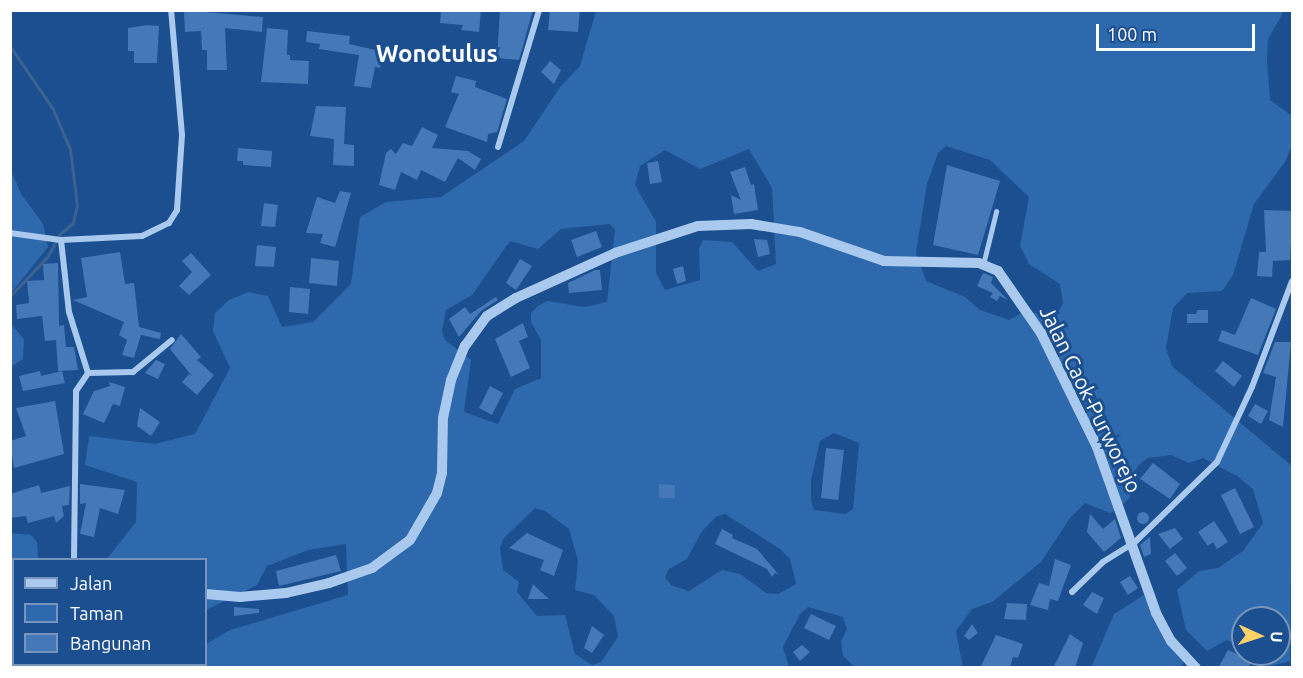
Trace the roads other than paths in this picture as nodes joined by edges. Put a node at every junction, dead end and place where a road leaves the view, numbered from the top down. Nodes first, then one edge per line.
1 (171, 10) edge
2 (539, 10) edge
3 (498, 147) dead end
4 (996, 212) dead end
5 (10, 233) edge
6 (60, 240) junction
7 (983, 265) junction
8 (1293, 281) edge
9 (172, 340) dead end
10 (88, 373) junction
11 (1134, 543) junction
12 (74, 558) edge
13 (1072, 592) dead end
14 (207, 594) edge
15 (1196, 668) edge

1 - 6 street
2 - 3 street
4 - 7 lane
5 - 6 street
6 - 10 street
7 - 11 street, Jalan Caok-Purworejo
7 - 14 street
8 - 11 street
9 - 10 street
10 - 12 street
11 - 13 street
11 - 15 street, Jalan Caok-Purworejo

